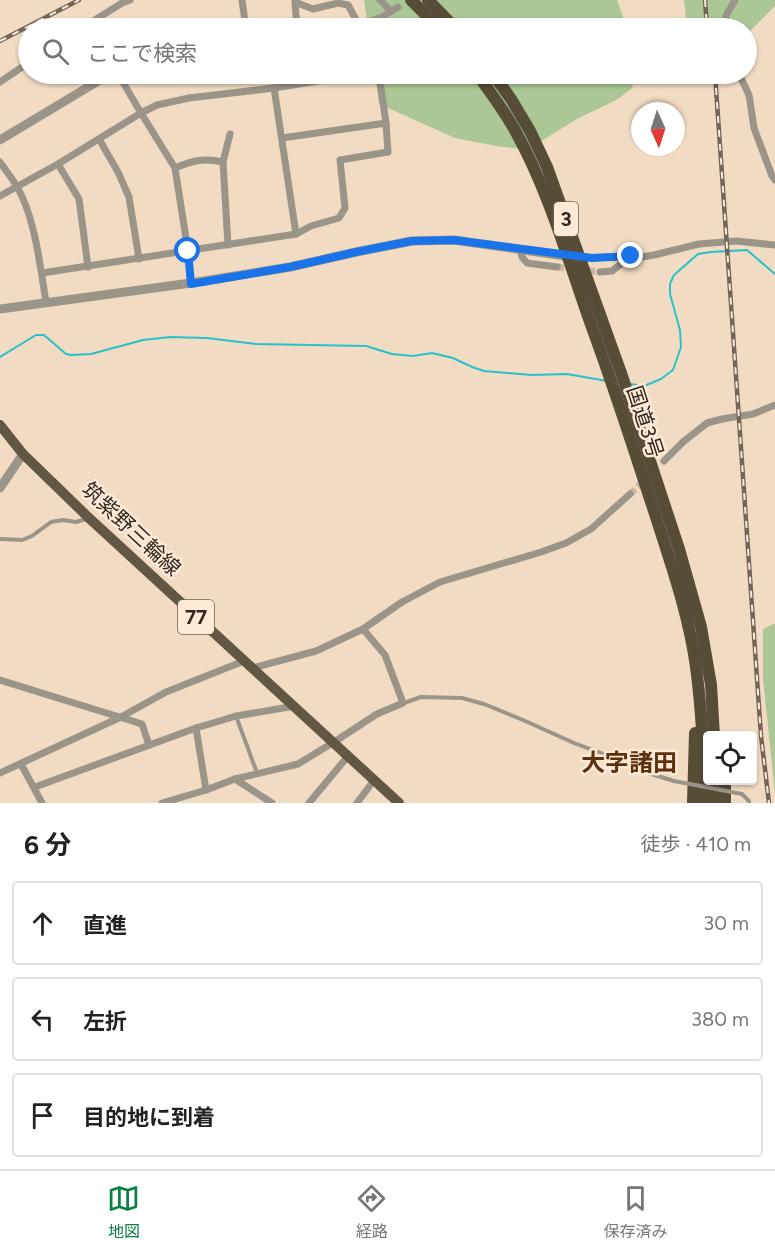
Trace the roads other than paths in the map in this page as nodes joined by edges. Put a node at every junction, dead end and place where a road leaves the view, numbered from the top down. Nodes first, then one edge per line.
1 (130, 0) edge
2 (242, 0) edge
3 (380, 0) edge
4 (411, 0) edge
5 (428, 0) edge
6 (735, 0) edge
7 (293, 1) edge
8 (398, 7) dead end
9 (391, 11) junction
10 (100, 18) edge
11 (245, 18) edge
12 (296, 18) edge
13 (355, 18) edge
14 (385, 18) edge
15 (429, 18) edge
16 (445, 18) edge
17 (726, 18) edge
18 (18, 70) edge
19 (0, 82) edge
20 (93, 84) edge
21 (124, 84) edge
22 (304, 84) edge
23 (380, 84) edge
24 (484, 84) edge
25 (500, 84) edge
26 (744, 84) edge
27 (274, 88) junction
28 (141, 113) junction
29 (386, 123) junction
30 (230, 134) dead end
31 (282, 138) junction
32 (99, 139) junction
33 (0, 140) edge
34 (0, 162) edge
35 (223, 162) junction
36 (58, 164) junction
37 (175, 168) junction
38 (775, 180) edge
39 (17, 186) junction
40 (0, 196) edge
41 (296, 234) junction
42 (228, 245) junction
43 (775, 245) edge
44 (520, 249) junction
45 (188, 251) junction
46 (567, 256) junction
47 (631, 256) junction
48 (580, 257) junction
49 (139, 259) junction
50 (88, 267) junction
51 (557, 267) tunnel mouth
52 (600, 272) tunnel mouth
53 (42, 273) junction
54 (191, 284) junction
55 (46, 302) junction
56 (0, 309) edge
57 (775, 405) edge
58 (0, 425) edge
59 (23, 454) junction
60 (664, 461) dead end
61 (0, 488) edge
62 (630, 494) tunnel mouth
63 (89, 518) junction
64 (0, 540) edge
65 (687, 597) junction
66 (363, 629) junction
67 (248, 664) junction
68 (0, 680) edge
69 (699, 699) junction
70 (403, 703) junction
71 (295, 706) junction
72 (236, 716) junction
73 (122, 717) junction
74 (196, 728) junction
75 (717, 731) edge
76 (334, 742) junction
77 (149, 745) junction
78 (348, 756) junction
79 (21, 764) junction
80 (0, 773) edge
81 (258, 774) junction
82 (235, 779) junction
83 (374, 780) junction
84 (716, 785) edge
85 (724, 785) edge
86 (35, 787) junction
87 (206, 790) junction
88 (42, 803) edge
89 (162, 803) edge
90 (272, 803) edge
91 (309, 803) edge
92 (357, 803) edge
93 (399, 803) edge
94 (693, 803) edge
95 (705, 803) edge
96 (716, 803) edge
97 (725, 803) edge
98 (749, 803) edge

1 - 10 street
2 - 11 street
3 - 9 street
4 - 15 highway
5 - 16 highway
6 - 17 street
7 - 12 street
7 - 13 street
8 - 9 street
9 - 14 street
18 - 19 street
20 - 33 street
21 - 28 street
22 - 27 street
23 - 29 street
24 - 46 highway, 国道3号 / 3
25 - 48 highway, 国道3号 / 3
26 - 38 street
27 - 28 street
27 - 31 street
28 - 32 street
28 - 37 street
29 - 31 street
29 - 41 street
30 - 35 street
31 - 41 street
32 - 36 street
32 - 49 street
34 - 39 street
35 - 37 street
35 - 42 street
36 - 39 street
36 - 50 street
37 - 45 street
39 - 40 street
39 - 53 street
41 - 42 street
42 - 45 street
43 - 47 street
44 - 46 street
44 - 51 street
44 - 54 street
45 - 49 street
45 - 54 street
46 - 48 street
46 - 65 highway, 国道3号 / 3
47 - 48 street
47 - 52 street
48 - 65 highway, 国道3号 / 3
49 - 50 street
50 - 53 street
53 - 55 street
54 - 55 street
55 - 56 street
57 - 60 street
58 - 59 main road, 筑紫野三輪線 / 77
59 - 61 street
59 - 63 main road, 筑紫野三輪線 / 77
62 - 66 street
63 - 64 lane
63 - 67 main road, 筑紫野三輪線 / 77
65 - 69 highway, 国道3号 / 3
65 - 75 highway, 国道3号 / 3
66 - 67 street
66 - 70 street
67 - 71 main road, 筑紫野三輪線 / 77
67 - 73 street
68 - 73 street
69 - 94 highway
69 - 95 highway, 国道3号 / 3
70 - 76 street
70 - 98 lane, bridge
71 - 72 street
71 - 76 main road, 筑紫野三輪線 / 77
72 - 74 street
72 - 81 lane
73 - 77 street
73 - 79 street
74 - 77 street
74 - 87 street
76 - 78 main road, 筑紫野三輪線 / 77
76 - 81 street
77 - 86 street
78 - 83 main road, 筑紫野三輪線 / 77
78 - 91 street
79 - 80 street
79 - 86 street
81 - 82 street
82 - 87 street
82 - 90 street
83 - 92 street
83 - 93 main road, 筑紫野三輪線 / 77
84 - 96 highway
85 - 97 highway
86 - 88 street
87 - 89 street

